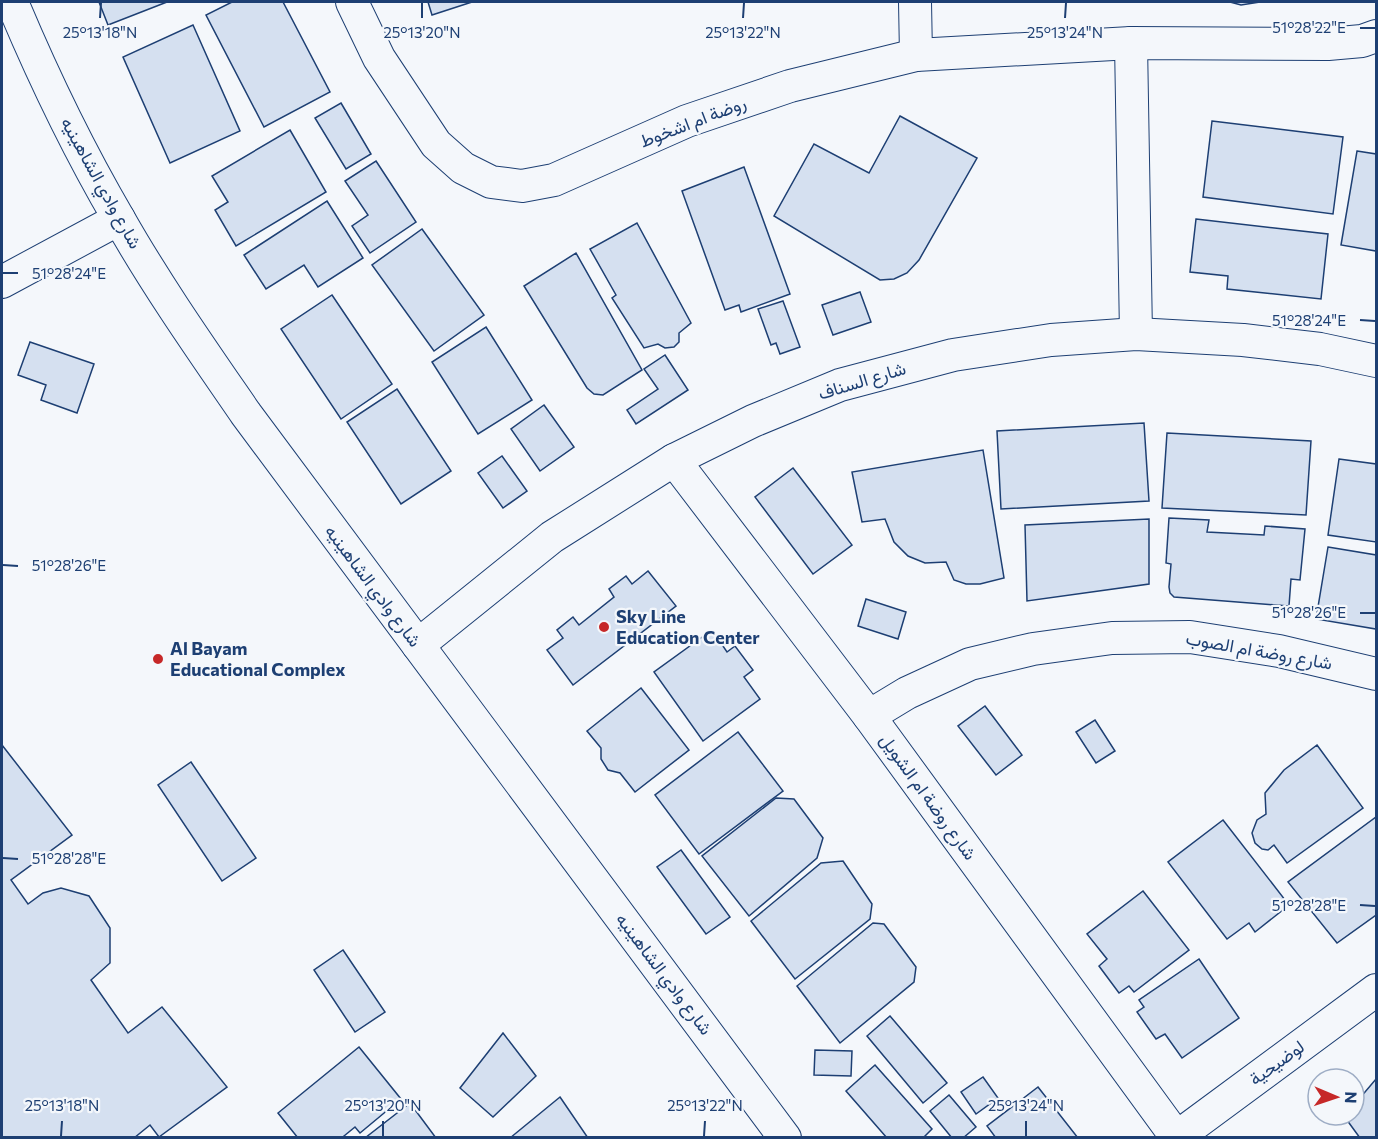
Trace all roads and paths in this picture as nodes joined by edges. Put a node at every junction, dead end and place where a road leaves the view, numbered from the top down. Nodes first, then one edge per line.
1 (12, 2) edge
2 (352, 2) edge
3 (915, 2) edge
4 (1377, 36) edge
5 (1131, 43) junction
6 (916, 54) junction
7 (119, 219) junction
8 (2, 282) edge
9 (1136, 334) junction
10 (1377, 361) edge
11 (674, 460) junction
12 (418, 645) junction
13 (1377, 674) edge
14 (869, 716) junction
15 (1377, 990) edge
16 (785, 1137) edge
17 (1177, 1137) edge

1 - 7 street, شارع وادي الشاهينيه
2 - 6 street, روضة ام اشخوط
3 - 6 street
4 - 5 street, روضة ام اشخوط
5 - 6 street, روضة ام اشخوط
5 - 9 street
7 - 8 street
7 - 12 street, شارع وادي الشاهينيه
9 - 10 street, شارع السناف
9 - 11 street, شارع السناف
11 - 12 street, شارع السناف
11 - 14 street, شارع روضة ام الشويل
12 - 16 street, شارع وادي الشاهينيه
13 - 14 street, شارع روضة ام الصوب
14 - 17 street, شارع روضة ام الشويل
15 - 17 street, لوضيحية

